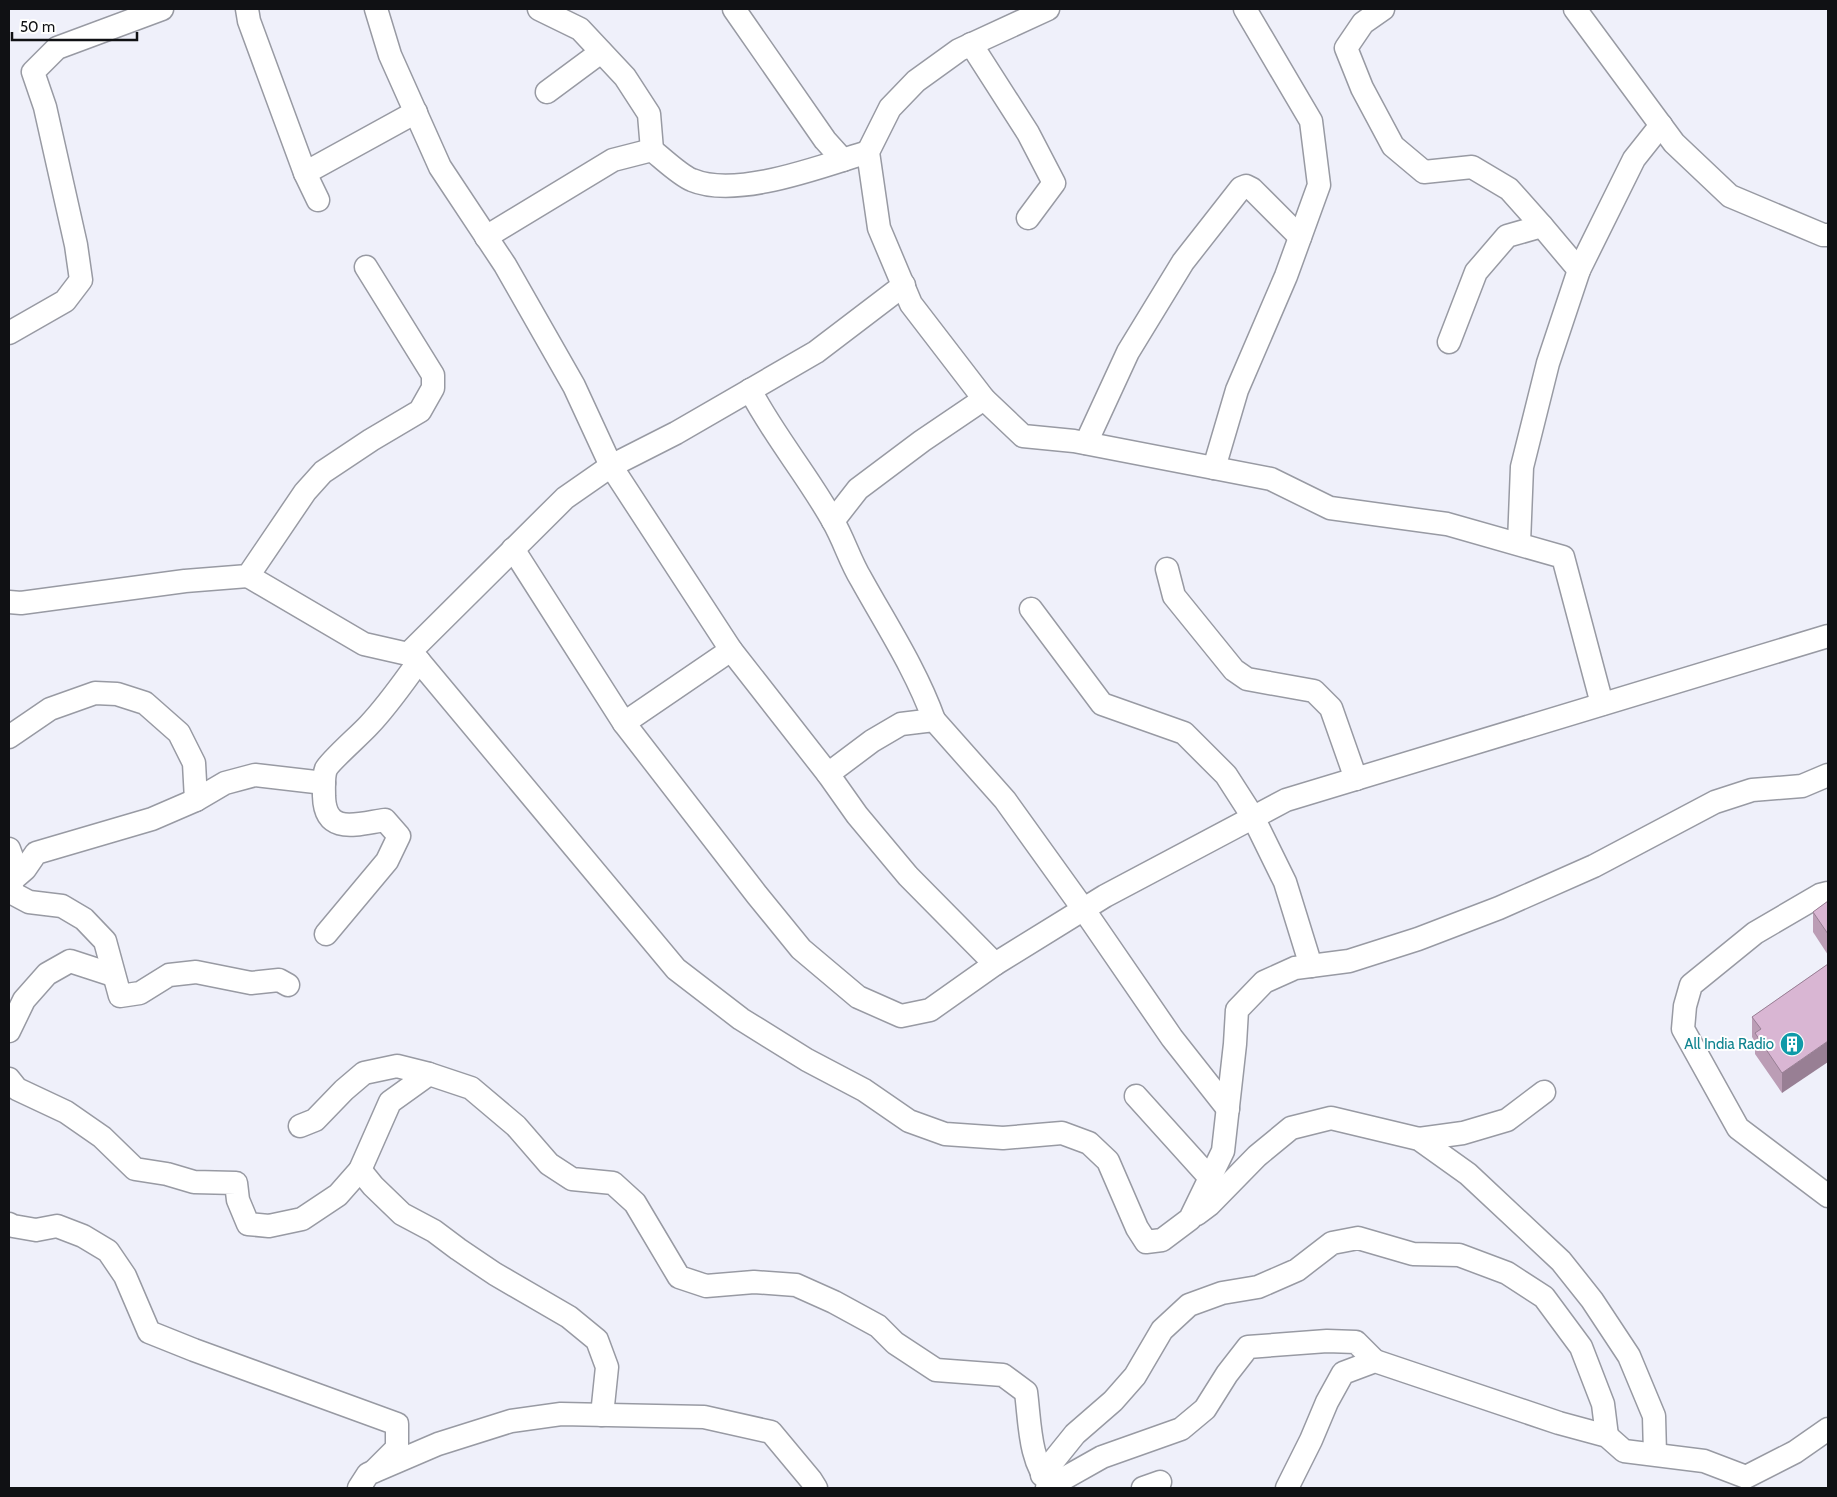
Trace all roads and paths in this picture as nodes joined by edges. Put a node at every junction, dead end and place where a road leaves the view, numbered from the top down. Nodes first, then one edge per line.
1 (162, 9) edge
2 (247, 9) edge
3 (376, 9) edge
4 (538, 9) edge
5 (734, 9) edge
6 (1048, 9) edge
7 (1245, 9) edge
8 (1384, 9) edge
9 (1575, 9) edge
10 (971, 44) junction
11 (601, 52) junction
12 (547, 92) dead end
13 (416, 112) junction
14 (1662, 125) junction
15 (652, 150) junction
16 (868, 152) junction
17 (843, 160) junction
18 (305, 173) junction
19 (318, 200) dead end
20 (1028, 218) dead end
21 (1542, 226) junction
22 (1828, 235) edge
23 (486, 237) junction
24 (1300, 237) junction
25 (366, 268) dead end
26 (1579, 270) junction
27 (904, 285) junction
28 (9, 333) edge
29 (1449, 342) dead end
30 (750, 390) junction
31 (984, 399) junction
32 (1086, 444) junction
33 (611, 466) junction
34 (1214, 468) junction
35 (833, 521) junction
36 (1518, 543) junction
37 (513, 549) junction
38 (1168, 569) dead end
39 (248, 576) junction
40 (9, 602) edge
41 (1031, 609) dead end
42 (1828, 636) edge
43 (731, 650) junction
44 (414, 658) junction
45 (1602, 704) junction
46 (934, 720) junction
47 (624, 723) junction
48 (9, 737) edge
49 (828, 774) junction
50 (1828, 775) edge
51 (1356, 779) junction
52 (324, 782) junction
53 (196, 800) junction
54 (1253, 817) junction
55 (9, 849) edge
56 (10, 882) edge
57 (1828, 893) edge
58 (1084, 910) junction
59 (326, 934) dead end
60 (995, 964) junction
61 (1311, 966) junction
62 (113, 975) junction
63 (288, 985) dead end
64 (9, 1031) edge
65 (429, 1074) junction
66 (9, 1079) edge
67 (1544, 1092) dead end
68 (1136, 1096) dead end
69 (1228, 1109) junction
70 (300, 1126) dead end
71 (1419, 1139) junction
72 (360, 1170) junction
73 (1210, 1178) junction
74 (1828, 1196) edge
75 (1190, 1219) junction
76 (9, 1224) edge
77 (1375, 1361) junction
78 (602, 1415) junction
79 (1828, 1429) edge
80 (1607, 1436) junction
81 (1655, 1454) junction
82 (374, 1471) junction
83 (1047, 1483) edge
84 (359, 1488) edge
85 (816, 1488) edge
86 (1287, 1488) edge

1 - 28 street
2 - 18 street
3 - 13 street
4 - 11 street
5 - 17 street
6 - 10 street
7 - 24 street
8 - 21 street
9 - 14 street
10 - 16 street
10 - 20 street
11 - 12 street
11 - 15 street
13 - 18 street
13 - 23 street
14 - 22 street
14 - 26 street
15 - 17 street
15 - 23 street
16 - 17 street
16 - 27 street
18 - 19 street
21 - 26 street
21 - 29 street
23 - 33 street
24 - 32 street
24 - 34 street
25 - 39 street
26 - 36 street
27 - 30 street
27 - 31 street
30 - 33 street
30 - 35 street
31 - 32 street
31 - 35 street
32 - 34 street
33 - 37 street
33 - 43 street
34 - 36 street
35 - 46 street
36 - 45 street
37 - 44 street
37 - 47 street
38 - 51 street
39 - 40 street
39 - 44 street
41 - 54 street
42 - 45 street
43 - 47 street
43 - 49 street
44 - 52 street
44 - 75 street
45 - 51 street
46 - 49 street
46 - 58 street
47 - 60 street
48 - 53 street
49 - 60 street
50 - 61 street
51 - 54 street
52 - 53 street
52 - 59 street
53 - 56 street
54 - 58 street
54 - 61 street
55 - 56 street
56 - 62 street
57 - 74 street
58 - 60 street
58 - 69 street
61 - 69 street
62 - 63 street
62 - 64 street
65 - 70 street
65 - 72 street
65 - 83 street
66 - 72 street
67 - 71 street
68 - 73 street
69 - 73 street
71 - 75 street
71 - 81 street
72 - 78 street
73 - 75 street
76 - 82 street
77 - 80 street
77 - 83 street
77 - 86 street
78 - 82 street
78 - 85 street
79 - 81 street
80 - 81 street
80 - 83 street
82 - 84 street

